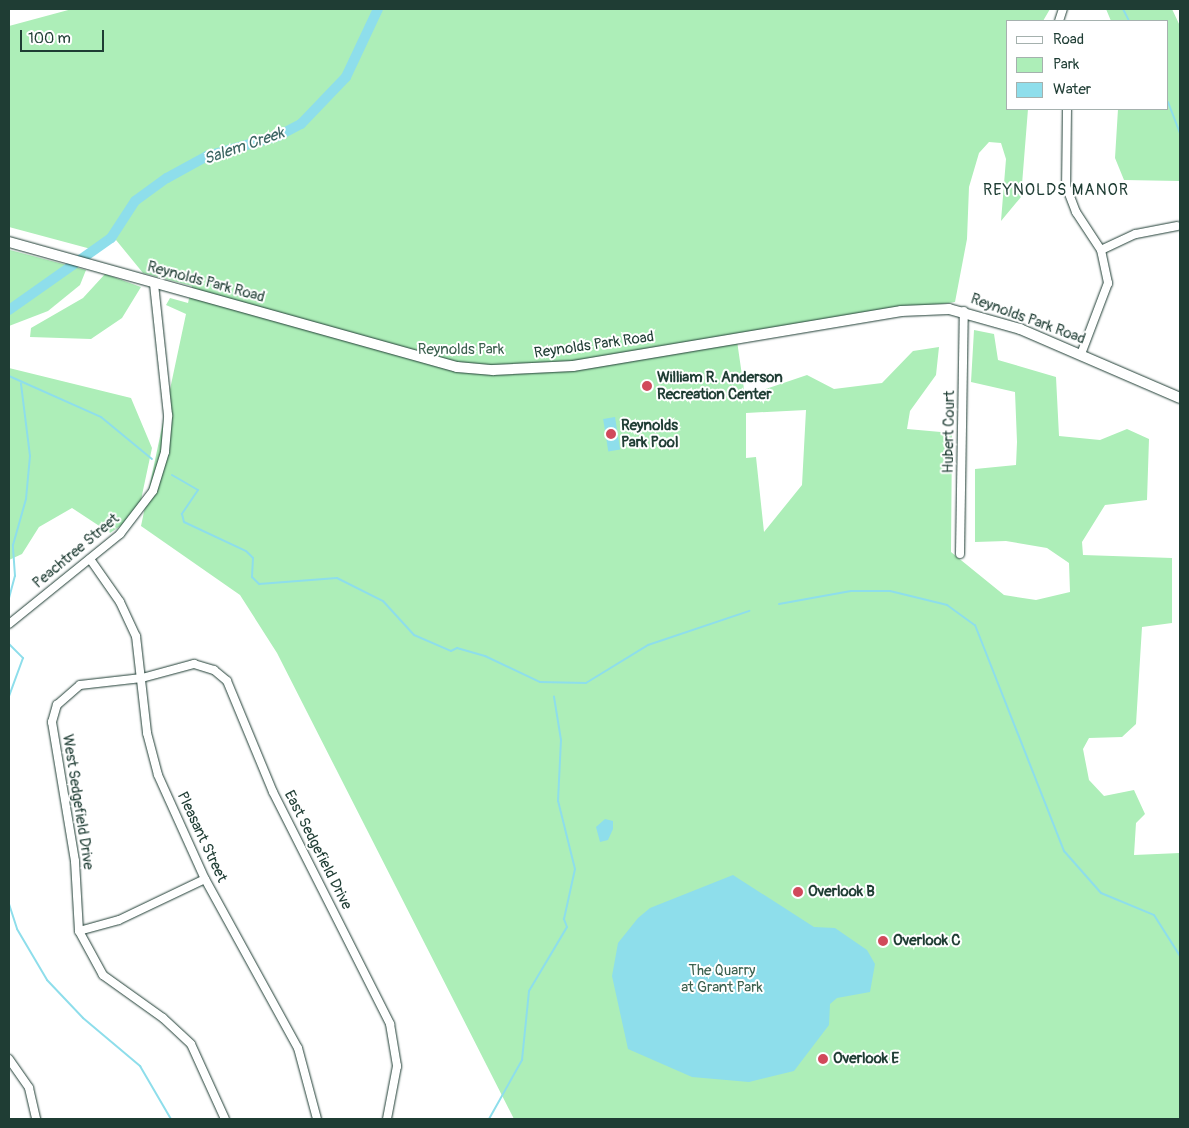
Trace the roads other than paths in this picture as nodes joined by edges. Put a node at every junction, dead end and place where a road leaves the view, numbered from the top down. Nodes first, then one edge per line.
1 (1068, 110) edge
2 (1176, 226) dead end
3 (9, 242) edge
4 (1101, 250) junction
5 (154, 284) junction
6 (964, 311) junction
7 (1081, 354) junction
8 (1180, 398) edge
9 (960, 554) dead end
10 (90, 559) junction
11 (9, 624) edge
12 (142, 678) junction
13 (205, 879) junction
14 (79, 931) junction
15 (9, 1059) edge
16 (36, 1119) edge
17 (225, 1119) edge
18 (317, 1119) edge
19 (387, 1119) edge

1 - 4 street
2 - 4 street
3 - 5 main road, Reynolds Park Road
4 - 7 street
5 - 6 main road, Reynolds Park Road
5 - 10 street, Peachtree Street
6 - 7 main road, Reynolds Park Road
6 - 9 street, Hubert Court
7 - 8 main road, Reynolds Park Road
10 - 11 street, Peachtree Street
10 - 12 street, Pleasant Street
12 - 13 street, Pleasant Street
12 - 14 street, West Sedgefield Drive
12 - 19 street, East Sedgefield Drive
13 - 14 street
13 - 18 street, Pleasant Street
14 - 17 street, West Sedgefield Drive
15 - 16 street

